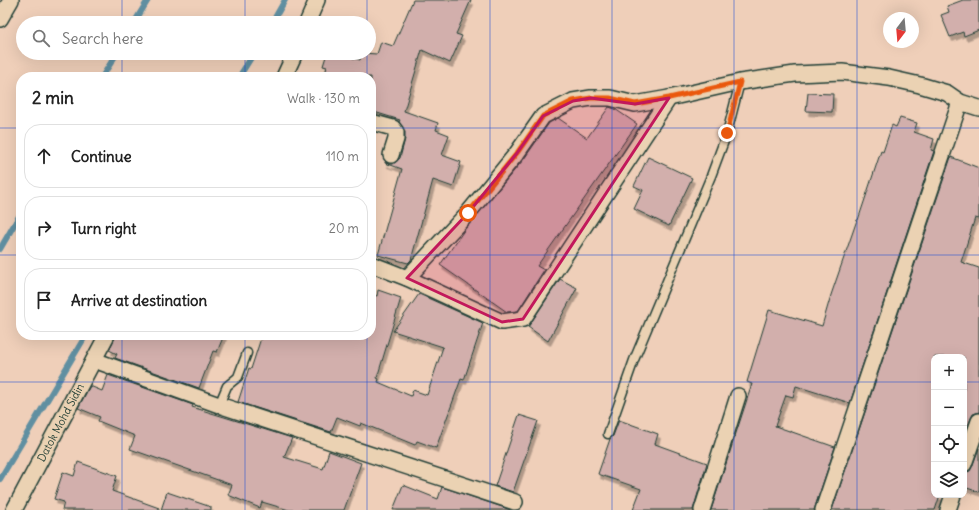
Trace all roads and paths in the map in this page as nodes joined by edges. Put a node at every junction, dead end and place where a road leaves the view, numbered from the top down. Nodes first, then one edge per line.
1 (11, 0) edge
2 (317, 0) edge
3 (310, 16) edge
4 (0, 19) edge
5 (292, 60) edge
6 (286, 72) edge
7 (740, 82) junction
8 (669, 98) junction
9 (960, 102) junction
10 (979, 108) edge
11 (376, 123) edge
12 (391, 155) dead end
13 (376, 266) edge
14 (407, 278) junction
15 (104, 340) edge
16 (247, 353) dead end
17 (94, 360) junction
18 (738, 396) dead end
19 (219, 405) junction
20 (979, 421) edge
21 (608, 434) dead end
22 (965, 462) edge
23 (952, 498) edge
24 (516, 502) dead end
25 (14, 510) edge
26 (702, 510) edge
27 (822, 510) edge
28 (948, 510) edge

1 - 4 street
2 - 3 street
5 - 6 street
7 - 8 street
7 - 9 street
7 - 21 lane
8 - 14 street
8 - 14 street
9 - 10 street
9 - 27 street
11 - 12 street
13 - 14 street
15 - 17 street, Datok Mohd Sidin
16 - 19 lane
17 - 19 street
17 - 25 street, Datok Mohd Sidin
18 - 26 street
19 - 24 street
20 - 22 street
23 - 28 street

